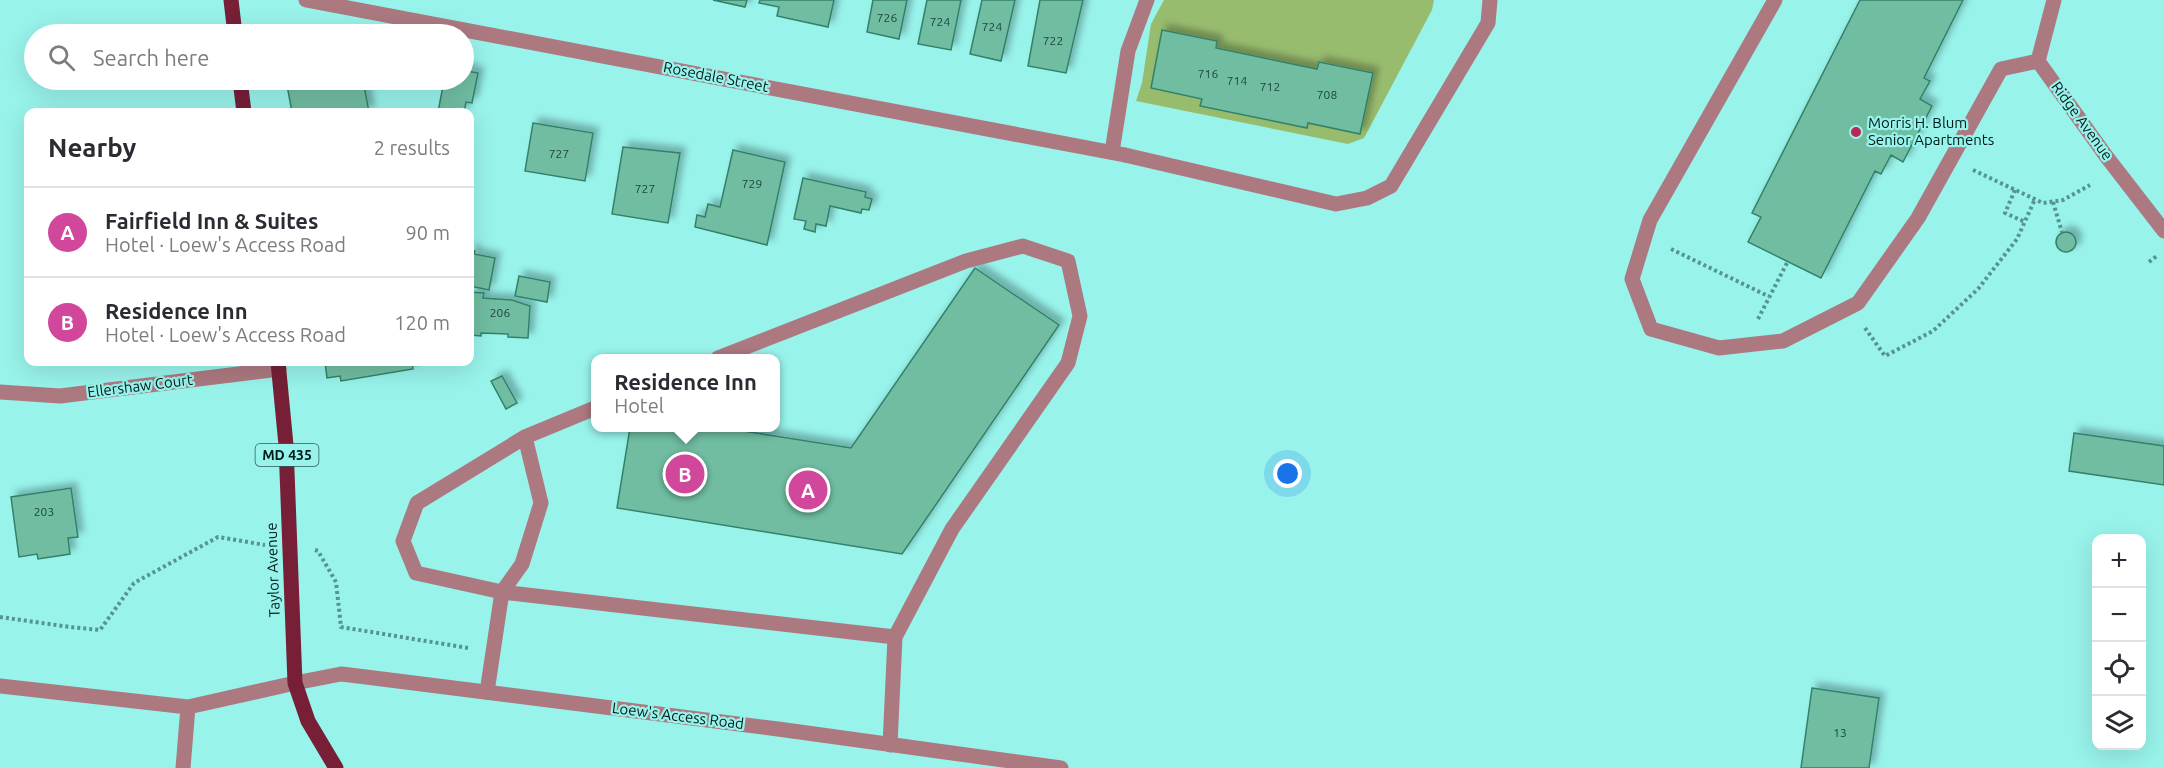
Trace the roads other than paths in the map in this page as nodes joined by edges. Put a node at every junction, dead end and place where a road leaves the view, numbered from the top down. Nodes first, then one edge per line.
1 (231, 0) edge
2 (306, 0) edge
3 (1147, 0) edge
4 (1490, 0) edge
5 (1774, 0) edge
6 (2054, 0) edge
7 (234, 24) edge
8 (433, 24) edge
9 (474, 32) edge
10 (2038, 61) junction
11 (241, 90) edge
12 (244, 108) edge
13 (1118, 153) junction
14 (2164, 231) edge
15 (728, 354) edge
16 (272, 366) edge
17 (279, 366) edge
18 (0, 392) edge
19 (591, 410) edge
20 (525, 437) junction
21 (502, 592) junction
22 (895, 637) junction
23 (295, 683) junction
24 (0, 686) edge
25 (487, 692) junction
26 (188, 707) junction
27 (890, 745) junction
28 (183, 768) edge
29 (336, 768) edge
30 (1061, 768) edge

1 - 7 main road
2 - 8 street, Rosedale Street
3 - 13 street
4 - 13 street, Rosedale Street
5 - 10 street
6 - 10 street
9 - 13 street, Rosedale Street
10 - 14 street, Ridge Avenue
11 - 12 main road
15 - 22 street
16 - 18 street, Ellershaw Court
17 - 23 main road, Taylor Avenue / MD 435
19 - 20 street
20 - 21 street
20 - 21 street
21 - 22 street
21 - 25 street
22 - 27 street
23 - 25 street, Loew's Access Road
23 - 26 street, Loew's Access Road
23 - 29 main road, Taylor Avenue / MD 435
24 - 26 street, Loew's Access Road
25 - 27 street, Loew's Access Road
26 - 28 street
27 - 30 street, Loew's Access Road

